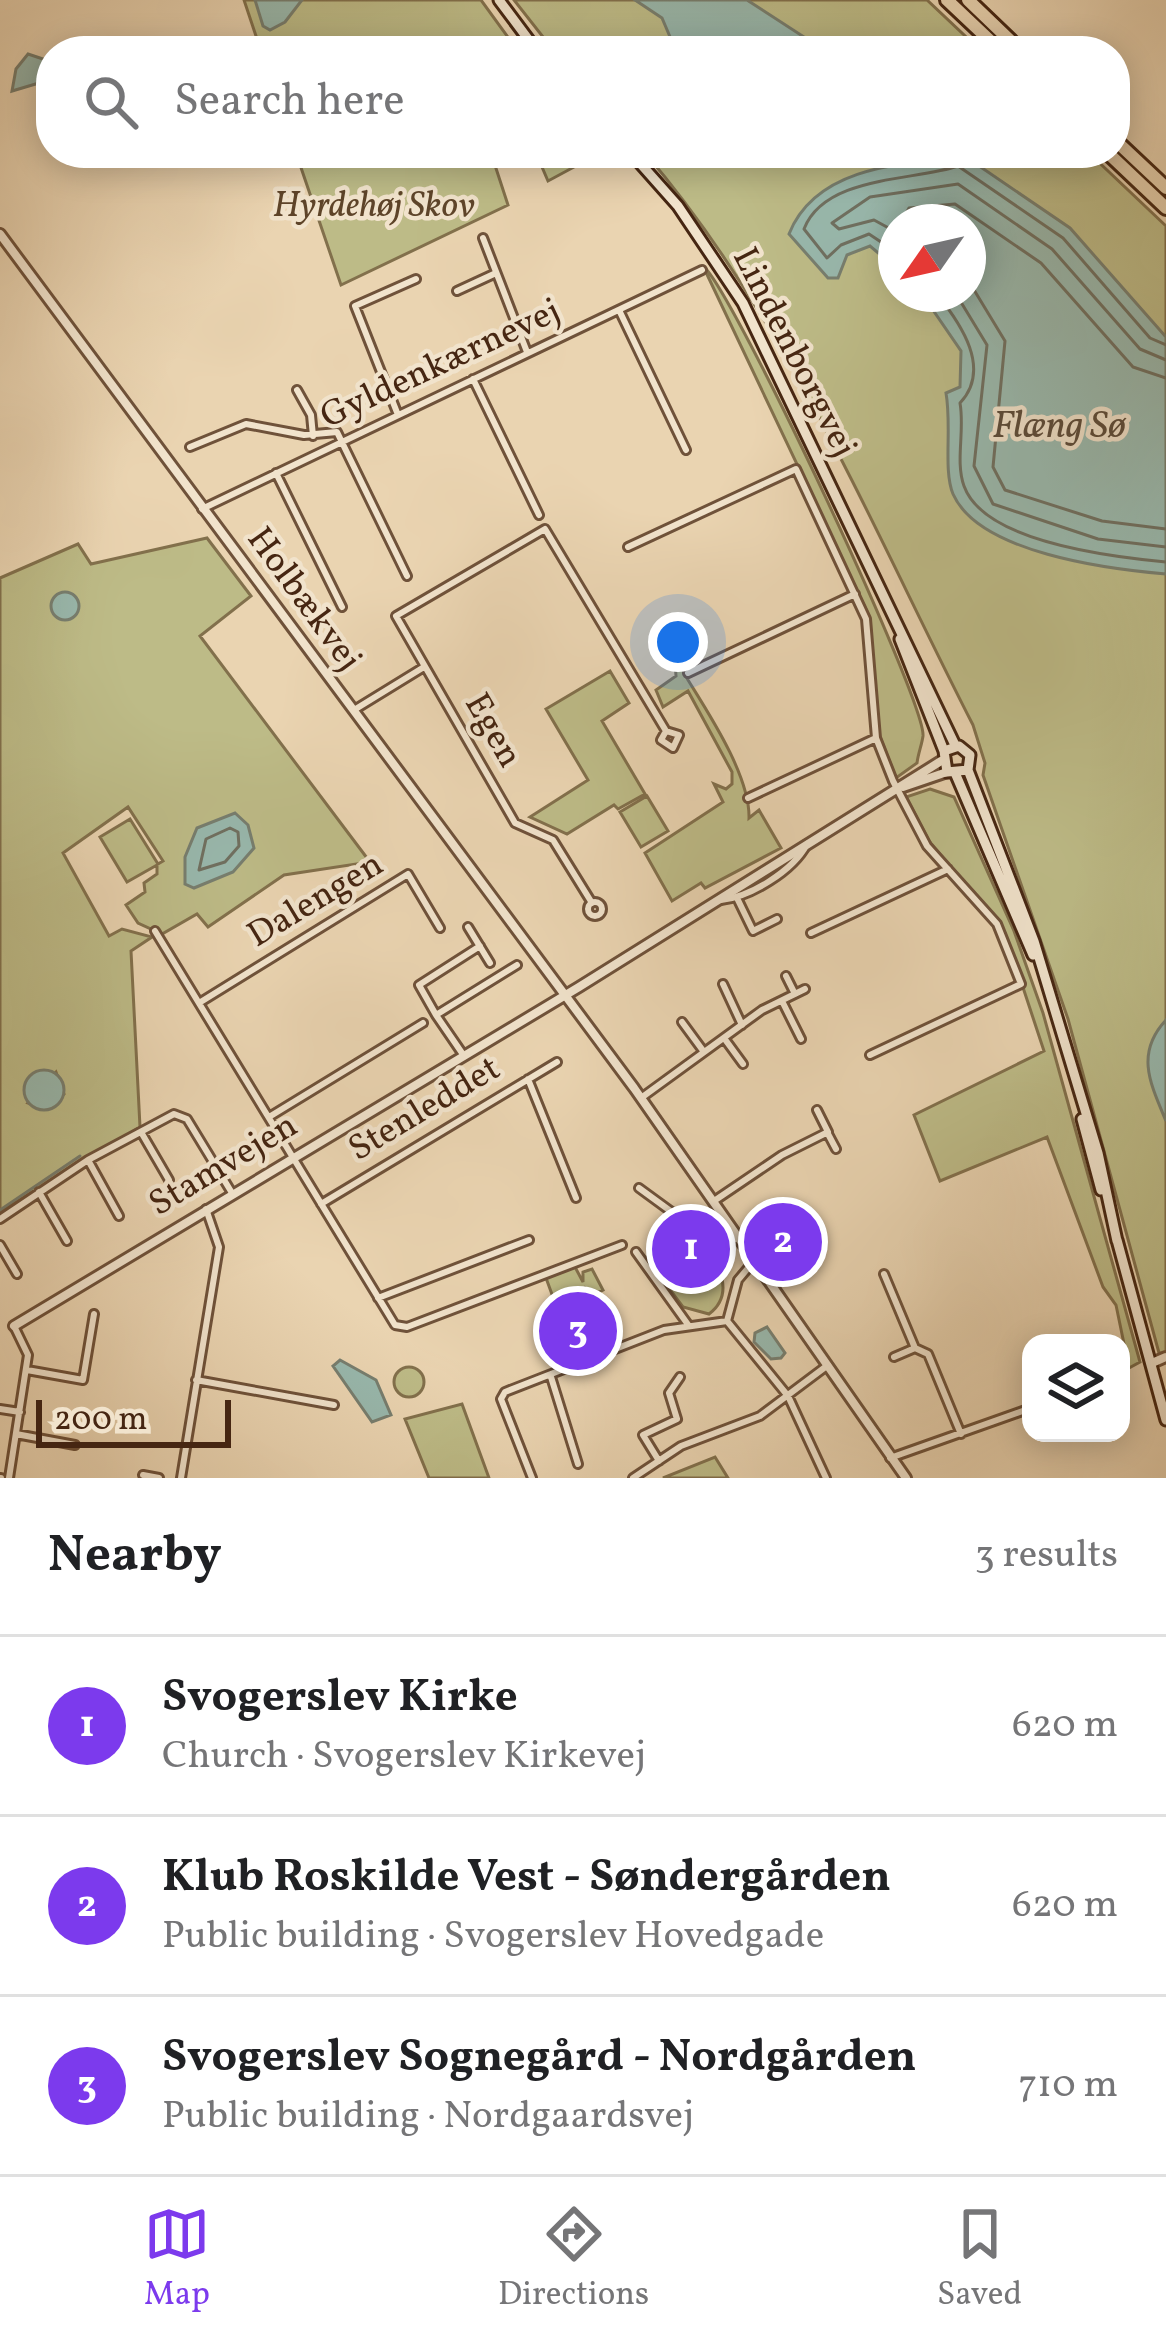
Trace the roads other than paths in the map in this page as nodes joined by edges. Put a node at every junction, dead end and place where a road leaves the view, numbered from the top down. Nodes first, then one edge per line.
1 (499, 0) edge
2 (947, 0) edge
3 (968, 0) edge
4 (526, 36) edge
5 (985, 36) edge
6 (1005, 36) edge
7 (1130, 154) edge
8 (644, 168) edge
9 (1124, 168) edge
10 (1166, 188) edge
11 (1166, 208) edge
12 (0, 234) edge
13 (483, 238) dead end
14 (702, 270) dead end
15 (496, 273) junction
16 (416, 279) dead end
17 (457, 291) dead end
18 (619, 310) junction
19 (527, 353) junction
20 (472, 380) junction
21 (297, 390) dead end
22 (398, 415) junction
23 (314, 436) junction
24 (343, 441) junction
25 (190, 446) dead end
26 (686, 450) dead end
27 (276, 473) junction
28 (202, 508) junction
29 (539, 515) dead end
30 (628, 548) dead end
31 (407, 576) dead end
32 (855, 594) junction
33 (883, 594) junction
34 (342, 607) dead end
35 (424, 667) junction
36 (688, 673) dead end
37 (351, 712) junction
38 (666, 731) dead end
39 (876, 738) junction
40 (955, 745) junction
41 (947, 765) junction
42 (968, 770) junction
43 (897, 789) junction
44 (748, 798) dead end
45 (808, 843) junction
46 (948, 868) junction
47 (737, 898) junction
48 (711, 902) junction
49 (592, 903) dead end
50 (777, 919) dead end
51 (468, 927) dead end
52 (440, 928) dead end
53 (155, 931) dead end
54 (811, 933) dead end
55 (480, 946) junction
56 (490, 963) dead end
57 (517, 965) dead end
58 (787, 976) dead end
59 (723, 984) dead end
60 (805, 989) dead end
61 (795, 994) junction
62 (566, 995) junction
63 (1051, 999) junction
64 (782, 1000) junction
65 (199, 1004) junction
66 (436, 1015) junction
67 (682, 1022) dead end
68 (423, 1023) dead end
69 (742, 1025) junction
70 (724, 1038) junction
71 (801, 1039) dead end
72 (704, 1052) junction
73 (461, 1053) junction
74 (870, 1055) dead end
75 (557, 1062) dead end
76 (743, 1064) dead end
77 (528, 1079) junction
78 (641, 1098) junction
79 (817, 1110) dead end
80 (269, 1118) junction
81 (141, 1132) junction
82 (827, 1132) junction
83 (836, 1149) dead end
84 (292, 1156) junction
85 (88, 1160) junction
86 (170, 1180) dead end
87 (639, 1188) dead end
88 (39, 1192) junction
89 (232, 1193) junction
90 (575, 1198) dead end
91 (714, 1201) junction
92 (321, 1204) junction
93 (206, 1209) junction
94 (119, 1216) dead end
95 (0, 1219) edge
96 (740, 1236) junction
97 (529, 1240) dead end
98 (67, 1241) dead end
99 (0, 1245) edge
100 (622, 1245) dead end
101 (636, 1252) dead end
102 (756, 1258) junction
103 (17, 1274) dead end
104 (884, 1274) dead end
105 (378, 1298) junction
106 (94, 1314) dead end
107 (727, 1321) junction
108 (14, 1326) joint
109 (689, 1326) junction
110 (915, 1348) junction
111 (894, 1357) dead end
112 (1166, 1358) edge
113 (1152, 1363) junction
114 (828, 1365) junction
115 (27, 1370) junction
116 (551, 1377) junction
117 (680, 1377) dead end
118 (196, 1380) junction
119 (788, 1396) junction
120 (334, 1405) dead end
121 (0, 1409) edge
122 (1022, 1411) edge
123 (20, 1412) junction
124 (1166, 1420) edge
125 (961, 1433) junction
126 (16, 1434) junction
127 (76, 1445) dead end
128 (890, 1458) junction
129 (659, 1461) junction
130 (578, 1464) dead end
131 (143, 1475) dead end
132 (637, 1477) edge
133 (3, 1478) edge
134 (159, 1478) edge
135 (181, 1478) edge
136 (532, 1478) edge
137 (826, 1478) edge
138 (906, 1478) edge

1 - 4 main road
2 - 5 highway
3 - 6 highway
7 - 10 highway
8 - 33 main road, Lindenborgvej
9 - 11 highway
12 - 28 street, Holbækvej
13 - 15 street
14 - 18 street, Gyldenkærnevej
15 - 17 street
15 - 19 street
16 - 22 street
18 - 19 street, Gyldenkærnevej
18 - 26 street
19 - 20 street, Gyldenkærnevej
20 - 22 street, Gyldenkærnevej
20 - 29 street
21 - 23 street
22 - 24 street, Gyldenkærnevej
23 - 24 street
23 - 25 street
24 - 27 street, Gyldenkærnevej
24 - 31 street
27 - 28 street, Gyldenkærnevej
27 - 34 street
28 - 37 street, Holbækvej
30 - 32 street
32 - 36 street
32 - 39 street
33 - 40 main road, Lindenborgvej
33 - 41 main road, Lindenborgvej
35 - 37 street
35 - 38 street, Egen
35 - 49 street, Egen
37 - 62 street, Holbækvej
39 - 43 street
39 - 44 street
40 - 41 main road
40 - 42 main road, Lindenborgvej
41 - 42 main road
41 - 43 street, Stamvejen
41 - 63 main road, Lindenborgvej
42 - 63 main road, Lindenborgvej
43 - 45 street, Stamvejen
43 - 46 street
45 - 47 street
45 - 48 street, Stamvejen
46 - 54 street
46 - 74 street
47 - 48 street
47 - 50 street
48 - 62 street, Stamvejen
51 - 55 street
52 - 65 street, Dalengen
53 - 65 street
55 - 56 street
55 - 66 street
57 - 66 street
58 - 61 street
59 - 69 street
60 - 61 street
61 - 64 street
62 - 73 street, Stamvejen
62 - 78 street, Holbækvej
63 - 113 main road, Lindenborgvej
64 - 69 street
64 - 71 street
65 - 80 street
66 - 73 street
67 - 72 street
68 - 80 street
69 - 70 street
70 - 72 street
70 - 76 street
72 - 78 street
73 - 84 street, Stamvejen
75 - 77 street, Stenleddet
77 - 90 street
77 - 92 street, Stenleddet
78 - 91 street, Holbækvej
79 - 82 street
80 - 84 street
81 - 85 street
81 - 86 street
81 - 89 street
82 - 83 street
82 - 91 street
84 - 89 street, Stamvejen
84 - 92 street
85 - 88 street
85 - 94 street
87 - 96 street
88 - 95 street
88 - 98 street
89 - 93 street, Stamvejen
91 - 96 street, Holbækvej
92 - 105 street
93 - 108 street, Stamvejen
93 - 118 street
96 - 102 street, Holbækvej
97 - 105 street
99 - 103 street
100 - 105 street
101 - 109 street
102 - 107 street
102 - 114 street, Holbækvej
104 - 110 street
106 - 115 street
107 - 109 street
107 - 119 street
108 - 115 street
109 - 116 street
110 - 111 street
110 - 125 street
112 - 113 street
113 - 124 main road, Lindenborgvej
114 - 119 street
114 - 128 street, Holbækvej
115 - 123 street
116 - 130 street
116 - 136 street
117 - 129 street
118 - 120 street
118 - 135 street
119 - 129 street
119 - 137 street
121 - 123 street
122 - 125 street
123 - 126 street
125 - 128 street
126 - 127 street
126 - 133 street
128 - 138 street, Holbækvej
129 - 132 street
131 - 134 street

